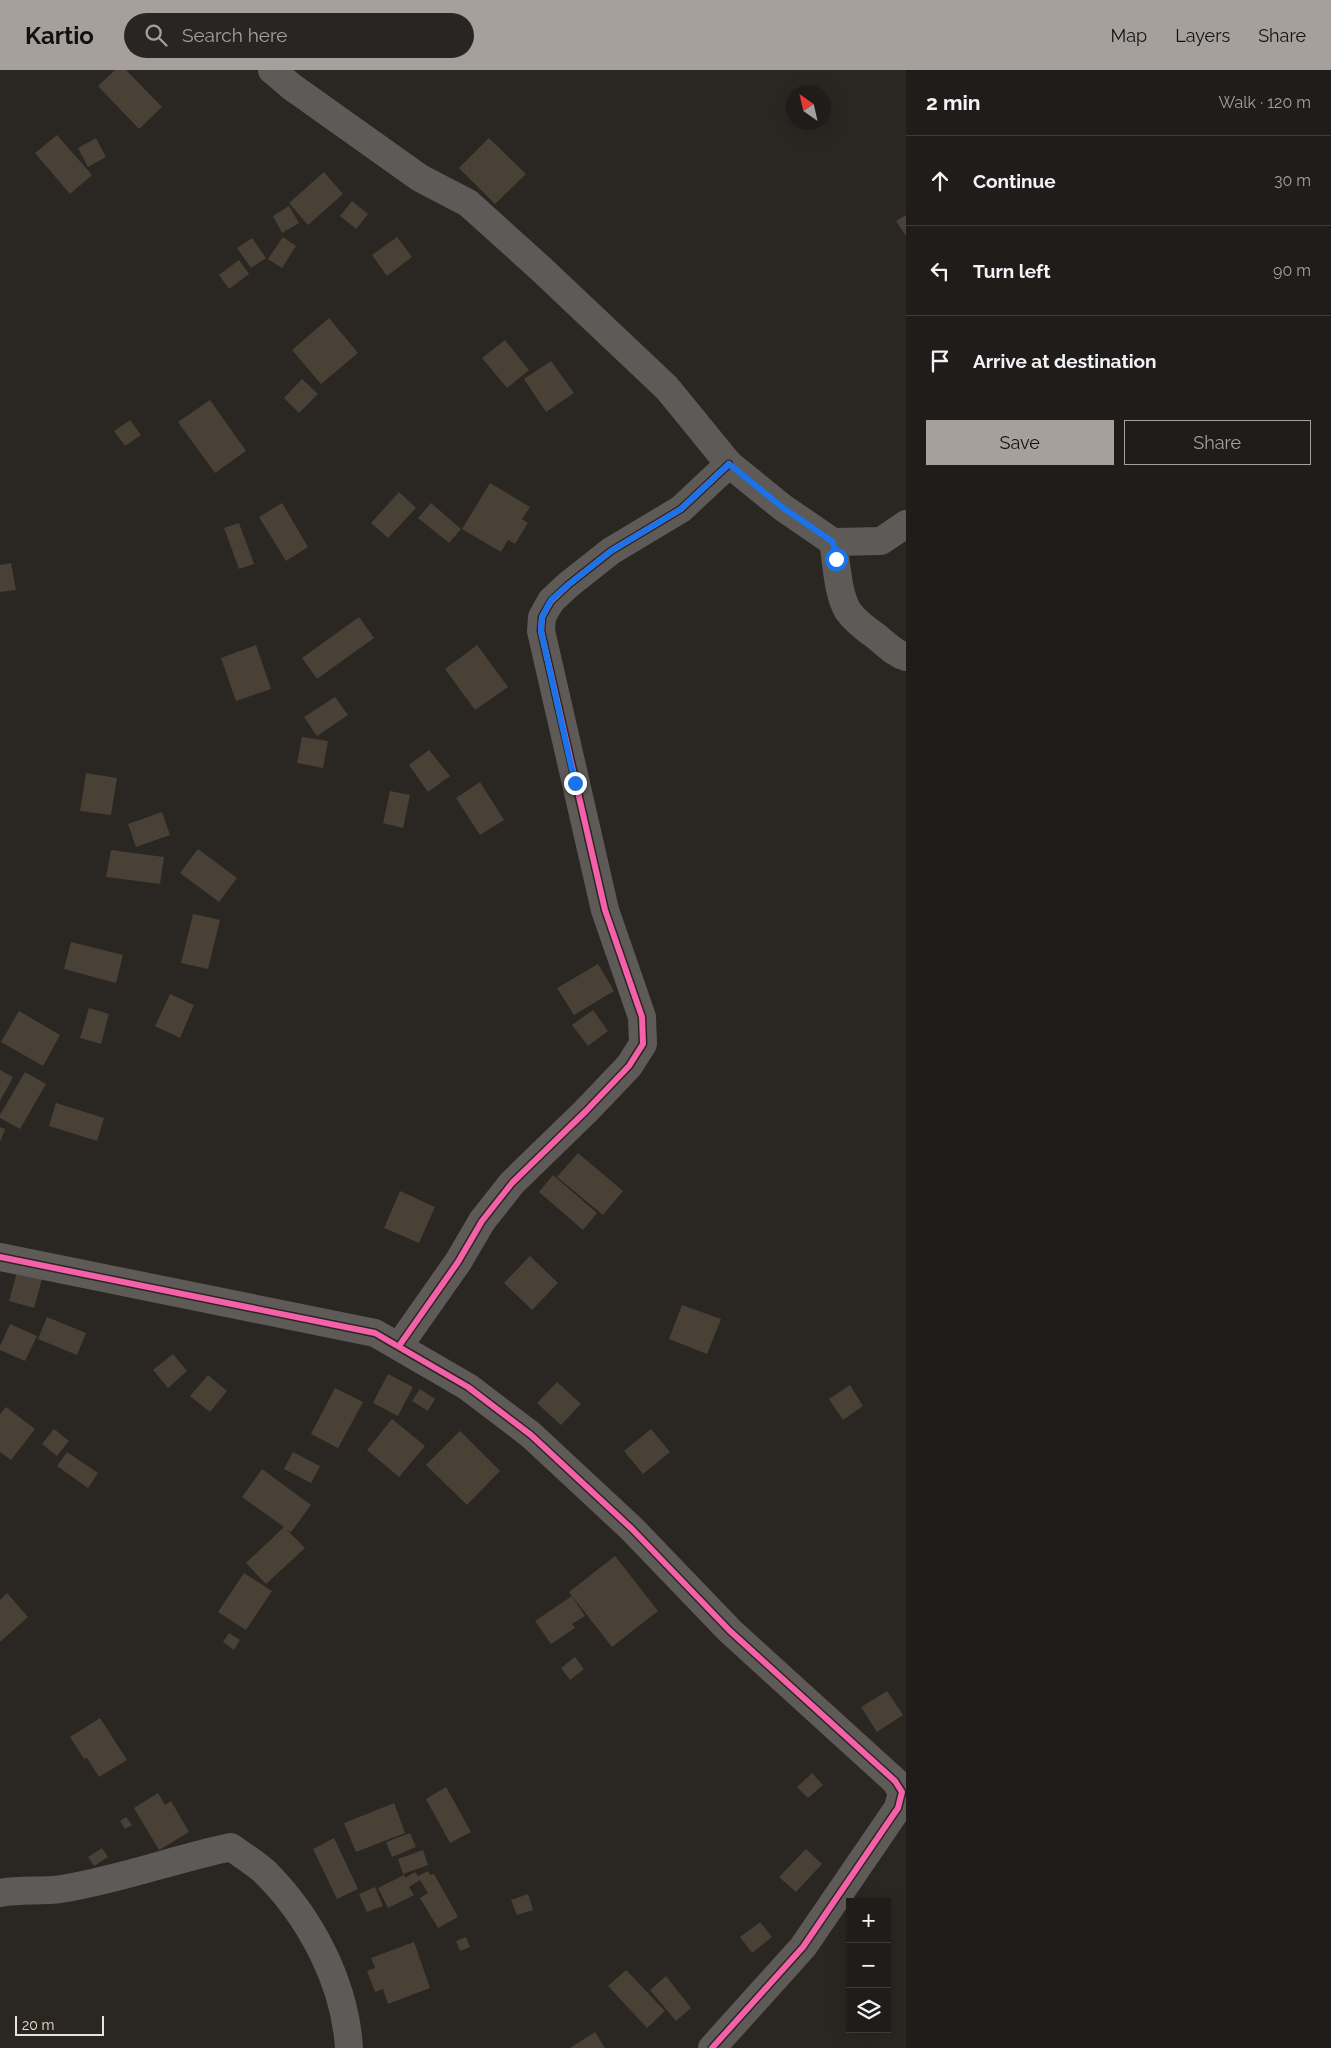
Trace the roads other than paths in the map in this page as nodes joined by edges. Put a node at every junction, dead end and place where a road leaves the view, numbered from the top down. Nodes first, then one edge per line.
1 (272, 70) edge
2 (729, 464) junction
3 (906, 524) edge
4 (833, 542) junction
5 (906, 656) edge
6 (0, 1257) edge
7 (399, 1346) junction
8 (0, 1893) edge
9 (349, 2048) edge
10 (712, 2048) edge

1 - 2 street
2 - 4 street
2 - 7 street
3 - 4 street
4 - 5 street
6 - 7 street
7 - 10 street
8 - 9 street

